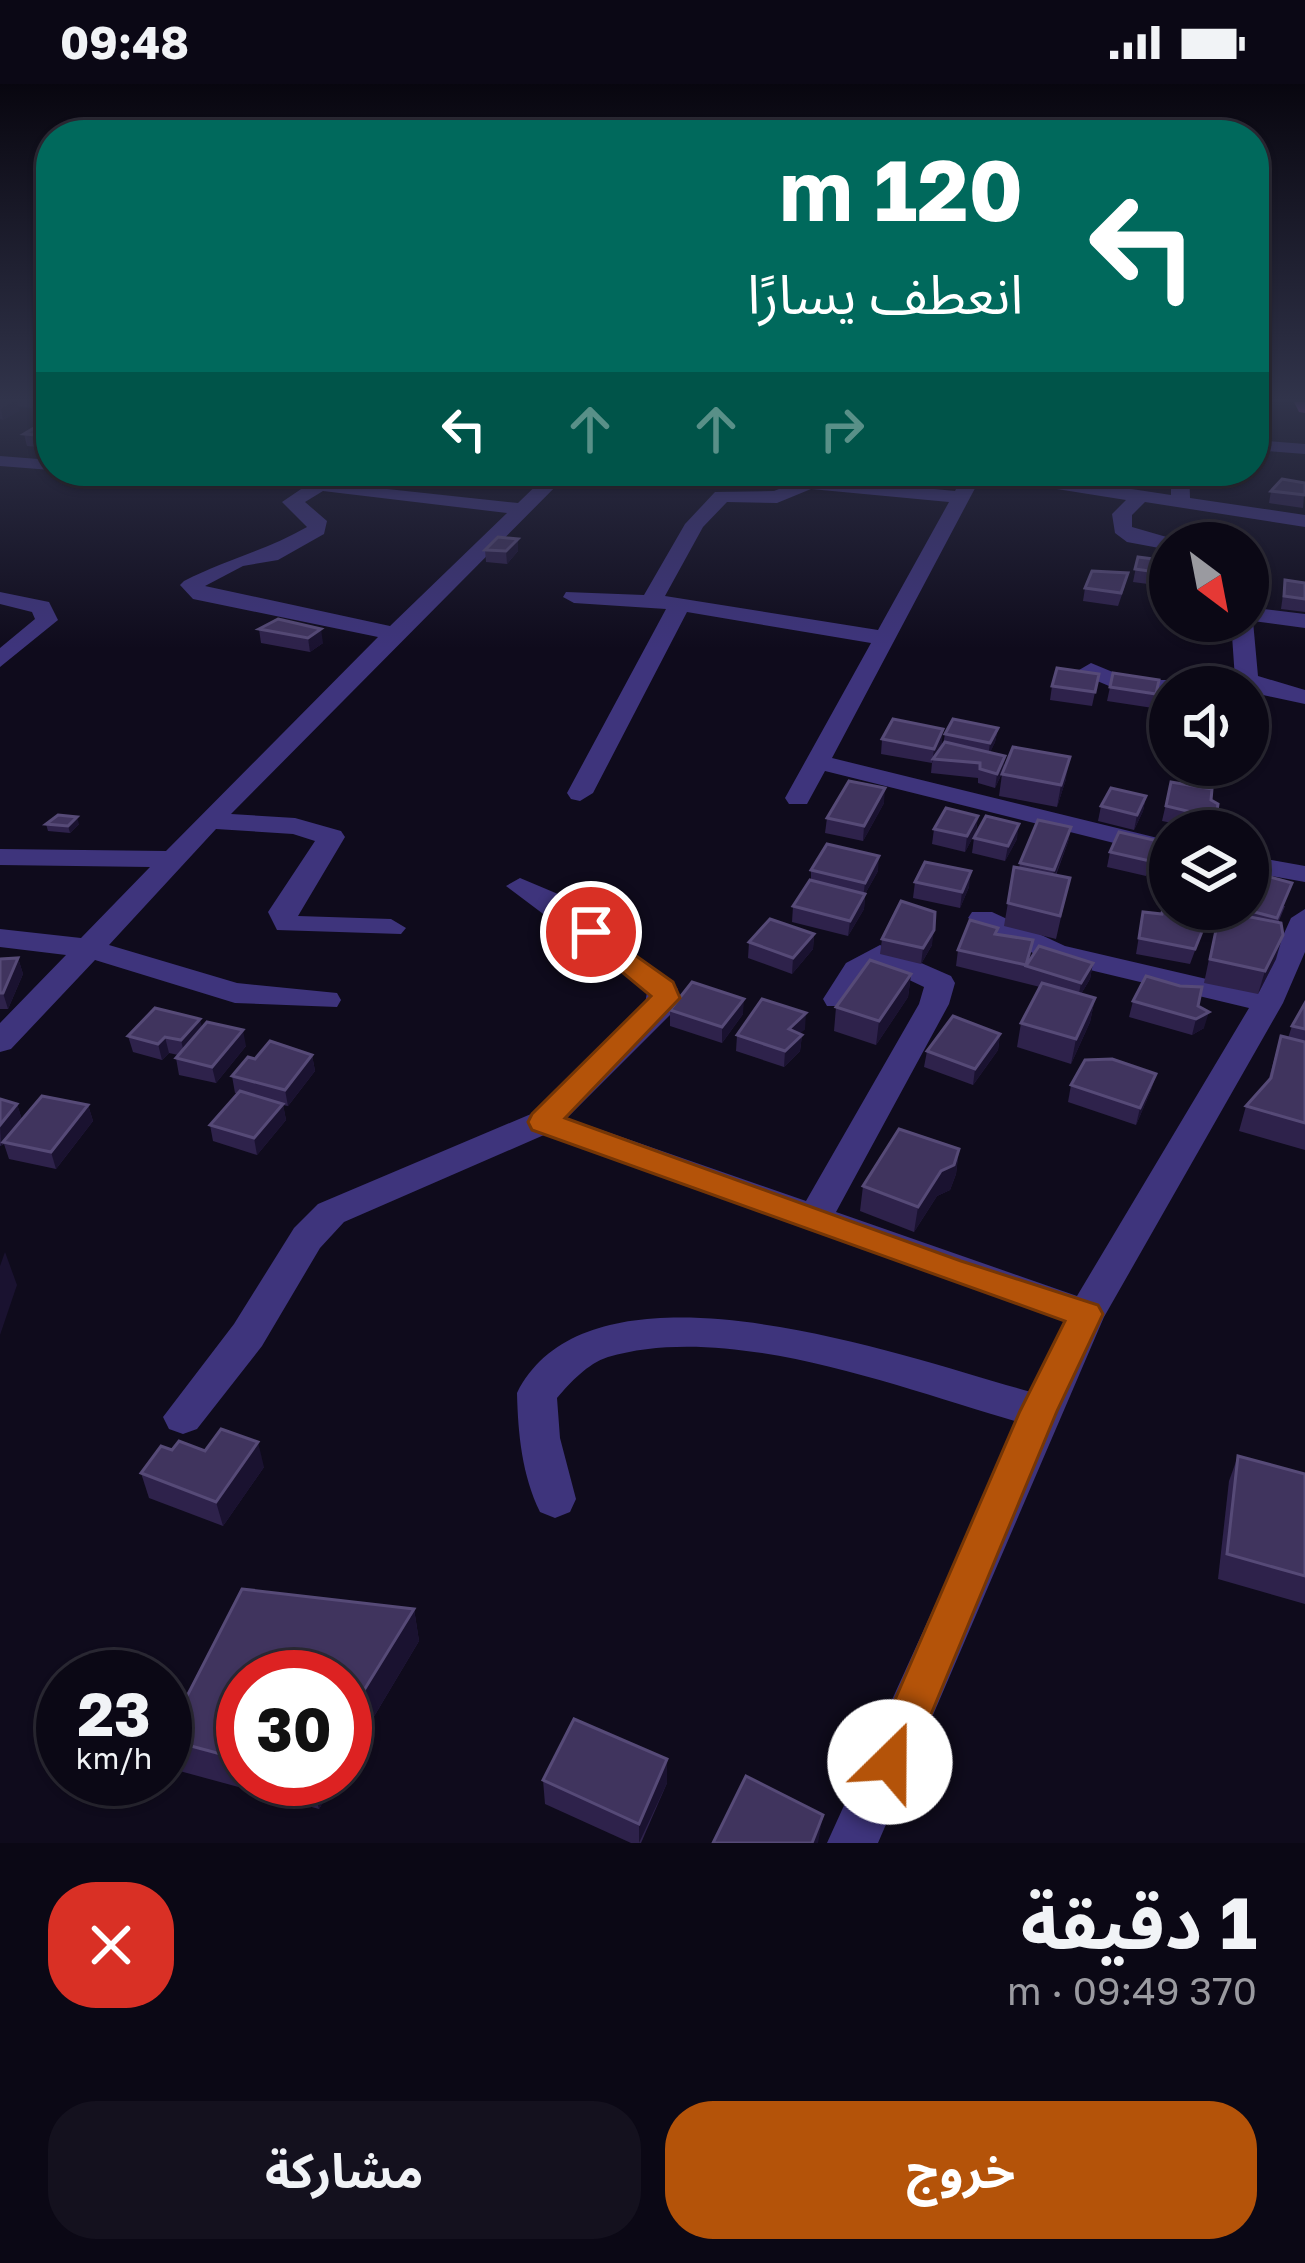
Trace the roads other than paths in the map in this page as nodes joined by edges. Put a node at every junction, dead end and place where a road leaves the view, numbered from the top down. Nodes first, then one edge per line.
1 (322, 486) edge
2 (342, 486) edge
3 (545, 486) edge
4 (802, 486) edge
5 (841, 486) edge
6 (966, 486) edge
7 (1105, 486) edge
8 (1180, 486) edge
9 (958, 497) junction
10 (1138, 498) junction
11 (1181, 504) junction
12 (521, 508) junction
13 (1305, 521) edge
14 (1149, 540) edge
15 (574, 597) dead end
16 (0, 598) edge
17 (651, 602) junction
18 (680, 604) junction
19 (1269, 617) edge
20 (1305, 621) edge
21 (397, 634) junction
22 (883, 638) junction
23 (1244, 642) edge
24 (0, 660) edge
25 (1091, 670) edge
26 (1149, 688) edge
27 (1305, 697) edge
28 (1269, 705) edge
29 (1305, 713) edge
30 (815, 761) junction
31 (580, 794) dead end
32 (798, 798) dead end
33 (214, 821) junction
34 (1149, 844) edge
35 (0, 857) edge
36 (176, 859) junction
37 (1269, 868) edge
38 (1305, 874) edge
39 (520, 886) dead end
40 (982, 918) edge
41 (391, 928) dead end
42 (0, 938) edge
43 (1301, 941) edge
44 (88, 948) junction
45 (838, 999) edge
46 (326, 1000) dead end
47 (1268, 1003) junction
48 (0, 1042) edge
49 (543, 1122) junction
50 (813, 1220) junction
51 (1086, 1314) junction
52 (1039, 1411) junction
53 (183, 1417) dead end
54 (555, 1498) dead end
55 (852, 1843) edge

1 - 21 street
2 - 12 street
3 - 12 street
4 - 17 street
5 - 9 street
6 - 9 street
7 - 10 street
8 - 11 street
9 - 22 street
10 - 11 street
10 - 14 street
11 - 13 street
12 - 21 street
15 - 17 street
16 - 24 street
17 - 18 street
18 - 22 street
18 - 31 street
19 - 20 street
21 - 33 street
22 - 30 street
23 - 27 street
25 - 26 street
28 - 29 street
30 - 32 street
30 - 34 street
33 - 36 street
33 - 41 street
35 - 36 street
36 - 44 street
37 - 38 street
39 - 49 street
40 - 47 street
42 - 44 street
43 - 47 street
44 - 46 street
44 - 48 street
45 - 50 street
47 - 51 street
49 - 50 street
49 - 53 street
50 - 51 street
51 - 52 street
52 - 54 street
52 - 55 street

